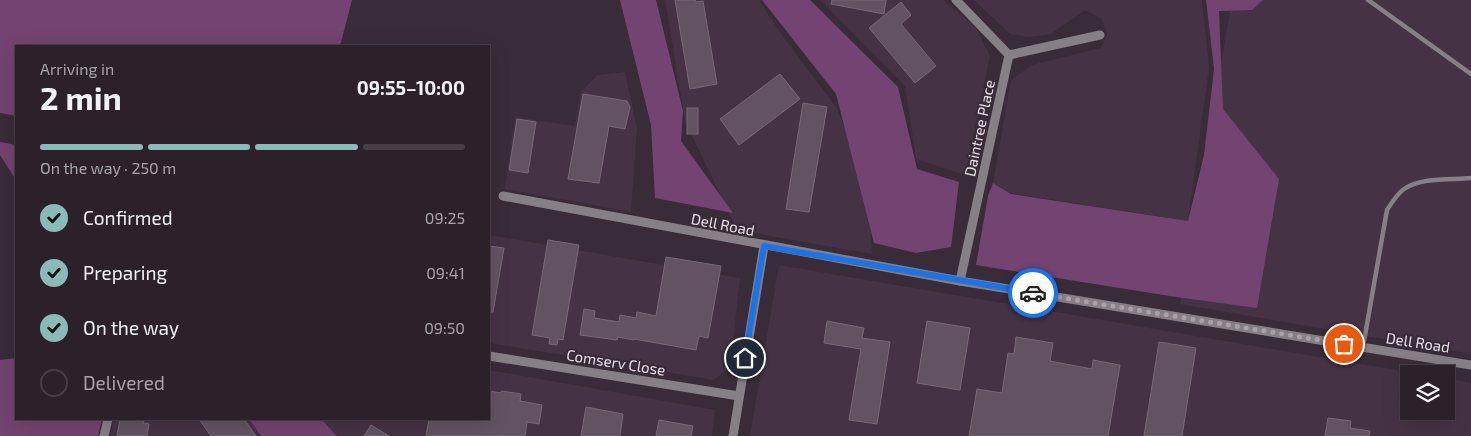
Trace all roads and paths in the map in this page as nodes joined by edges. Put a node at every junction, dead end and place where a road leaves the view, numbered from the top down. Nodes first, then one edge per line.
1 (956, 0) edge
2 (1368, 0) edge
3 (1100, 35) dead end
4 (1009, 55) junction
5 (1471, 74) edge
6 (1471, 178) edge
7 (503, 196) dead end
8 (764, 246) junction
9 (960, 281) junction
10 (1363, 347) junction
11 (490, 356) edge
12 (1471, 365) edge
13 (739, 396) junction
14 (108, 420) edge
15 (104, 436) edge
16 (733, 436) edge

1 - 4 street
2 - 5 lane
3 - 4 street
4 - 9 street, Daintree Place
6 - 10 lane
7 - 8 street, Dell Road
8 - 9 street, Dell Road
8 - 13 street
9 - 10 street, Dell Road
10 - 12 street, Dell Road
11 - 13 street, Comserv Close
13 - 16 street
14 - 15 street

